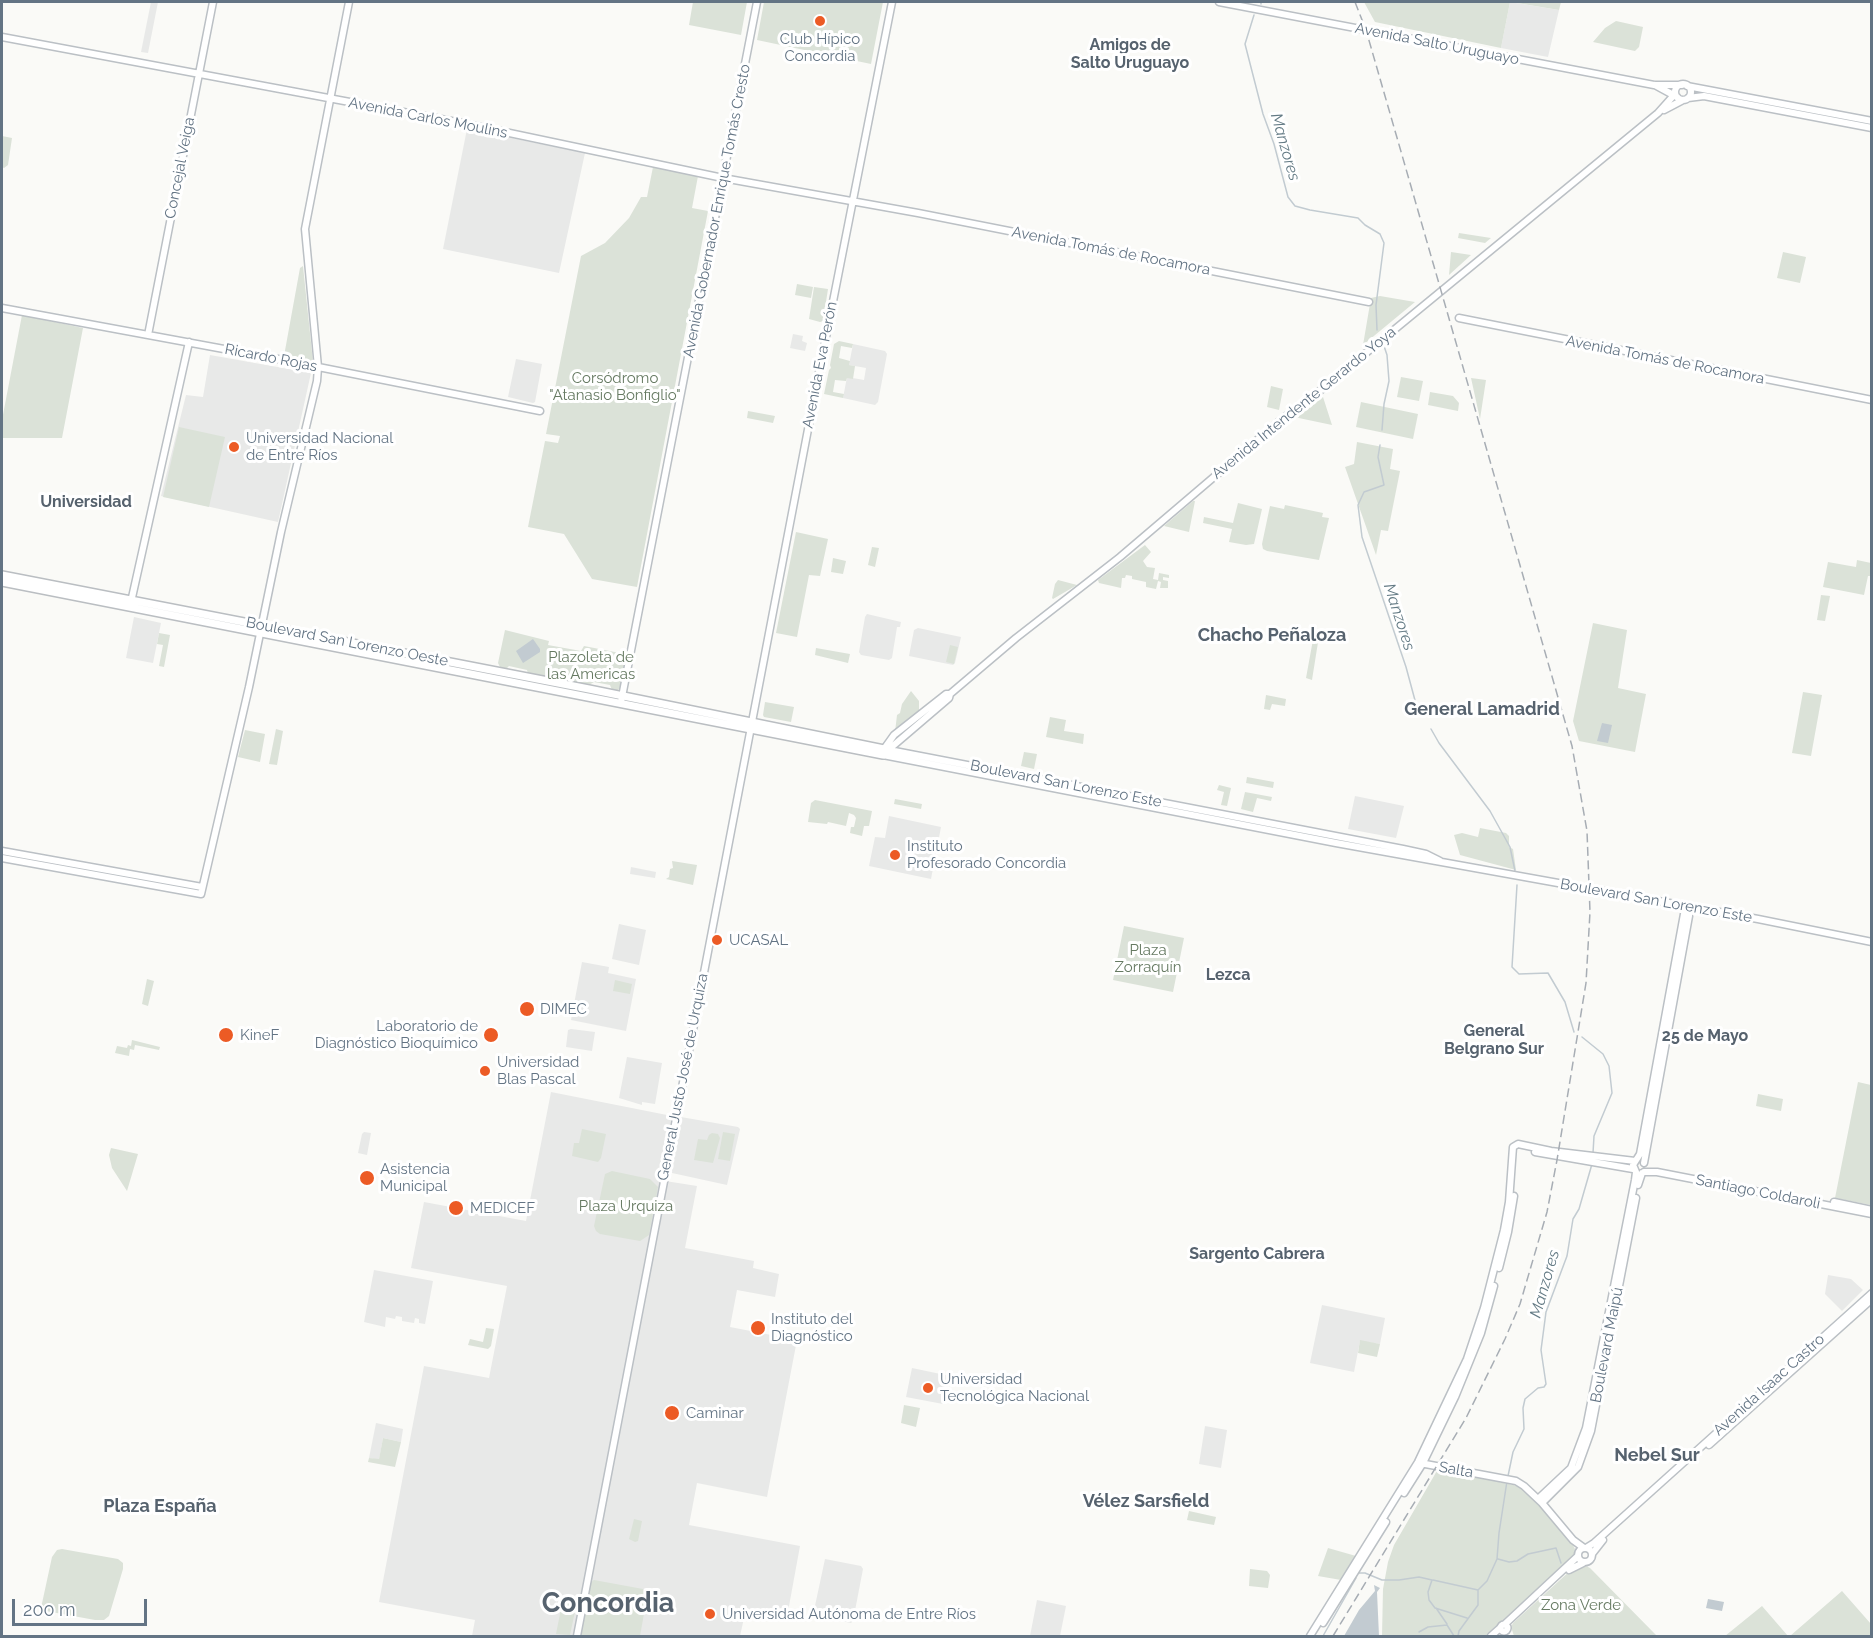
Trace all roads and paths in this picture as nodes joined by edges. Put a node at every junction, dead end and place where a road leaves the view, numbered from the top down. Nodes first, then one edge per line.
1 (213, 2) edge
2 (349, 2) edge
3 (757, 2) edge
4 (892, 2) edge
5 (1219, 2) edge
6 (2, 37) edge
7 (200, 74) junction
8 (1654, 85) junction
9 (1684, 85) junction
10 (1679, 97) junction
11 (331, 98) junction
12 (1658, 113) junction
13 (1872, 121) edge
14 (1872, 128) edge
15 (723, 178) junction
16 (853, 202) junction
17 (1369, 302) dead end
18 (2, 308) edge
19 (1459, 318) dead end
20 (147, 335) junction
21 (189, 342) junction
22 (318, 367) junction
23 (1872, 400) edge
24 (540, 411) dead end
25 (2, 575) edge
26 (2, 582) edge
27 (131, 604) junction
28 (261, 629) junction
29 (622, 699) junction
30 (691, 714) joint
31 (752, 725) junction
32 (885, 751) junction
33 (2, 851) edge
34 (2, 858) edge
35 (201, 890) junction
36 (1689, 906) junction
37 (1872, 942) edge
38 (1640, 1167) junction
39 (1872, 1212) edge
40 (1872, 1293) edge
41 (1872, 1299) edge
42 (1420, 1463) junction
43 (1540, 1501) junction
44 (1581, 1551) junction
45 (1592, 1554) junction
46 (1583, 1563) junction
47 (1504, 1628) junction
48 (577, 1636) edge
49 (1310, 1636) edge
50 (1315, 1636) edge
51 (1491, 1636) edge
52 (1497, 1636) edge

1 - 7 main road, Concejal Veiga
2 - 11 main road
3 - 15 main road, Avenida Gobernador Enrique Tomás Cresto
4 - 16 main road, Avenida Eva Perón
5 - 8 main road, Avenida Salto Uruguayo
6 - 7 main road, Avenida Carlos Moulins
7 - 11 main road, Avenida Carlos Moulins
7 - 20 main road, Concejal Veiga
8 - 9 main road, Avenida Salto Uruguayo
8 - 10 main road, Avenida Salto Uruguayo
9 - 10 main road
9 - 10 main road
9 - 13 main road, Avenida Salto Uruguayo
10 - 12 main road, Avenida Intendente Gerardo Yoya
10 - 12 main road, Avenida Intendente Gerardo Yoya
10 - 14 main road, Avenida Salto Uruguayo
11 - 15 main road, Avenida Carlos Moulins
11 - 22 main road
12 - 32 main road, Avenida Intendente Gerardo Yoya
15 - 16 main road, Avenida Carlos Moulins
15 - 29 main road, Avenida Gobernador Enrique Tomás Cresto
16 - 17 main road, Avenida Tomás de Rocamora
16 - 31 main road, Avenida Eva Perón
18 - 20 main road, Ricardo Rojas
19 - 23 main road, Avenida Tomás de Rocamora
20 - 21 main road, Ricardo Rojas
21 - 22 main road, Ricardo Rojas
21 - 27 main road
22 - 24 main road, Ricardo Rojas
22 - 28 main road
25 - 27 main road, Boulevard San Lorenzo Oeste
26 - 27 main road, Boulevard San Lorenzo Oeste
27 - 28 main road, Boulevard San Lorenzo Oeste
28 - 29 main road, Boulevard San Lorenzo Oeste
28 - 35 main road
29 - 30 main road, Boulevard San Lorenzo Oeste
30 - 31 main road, Boulevard San Lorenzo Este
31 - 32 main road, Boulevard San Lorenzo Este
31 - 48 main road, General Justo José de Urquiza
32 - 36 main road, Boulevard San Lorenzo Este
33 - 35 main road
34 - 35 main road
36 - 37 main road, Boulevard San Lorenzo Este
36 - 38 main road, Boulevard Maipú
38 - 39 main road, Santiago Coldaroli
38 - 42 main road, Santiago Coldaroli
38 - 43 main road, Boulevard Maipú
40 - 44 main road, Avenida Isaac Castro
41 - 45 main road, Avenida Isaac Castro
42 - 43 main road, Salta
42 - 49 main road
42 - 50 main road
43 - 44 main road
44 - 45 main road
44 - 46 main road
44 - 47 main road, Avenida Isaac Castro
45 - 46 main road, Avenida Isaac Castro
46 - 47 main road, Avenida Isaac Castro
47 - 51 main road, Avenida Isaac Castro
47 - 52 main road, Avenida Isaac Castro

